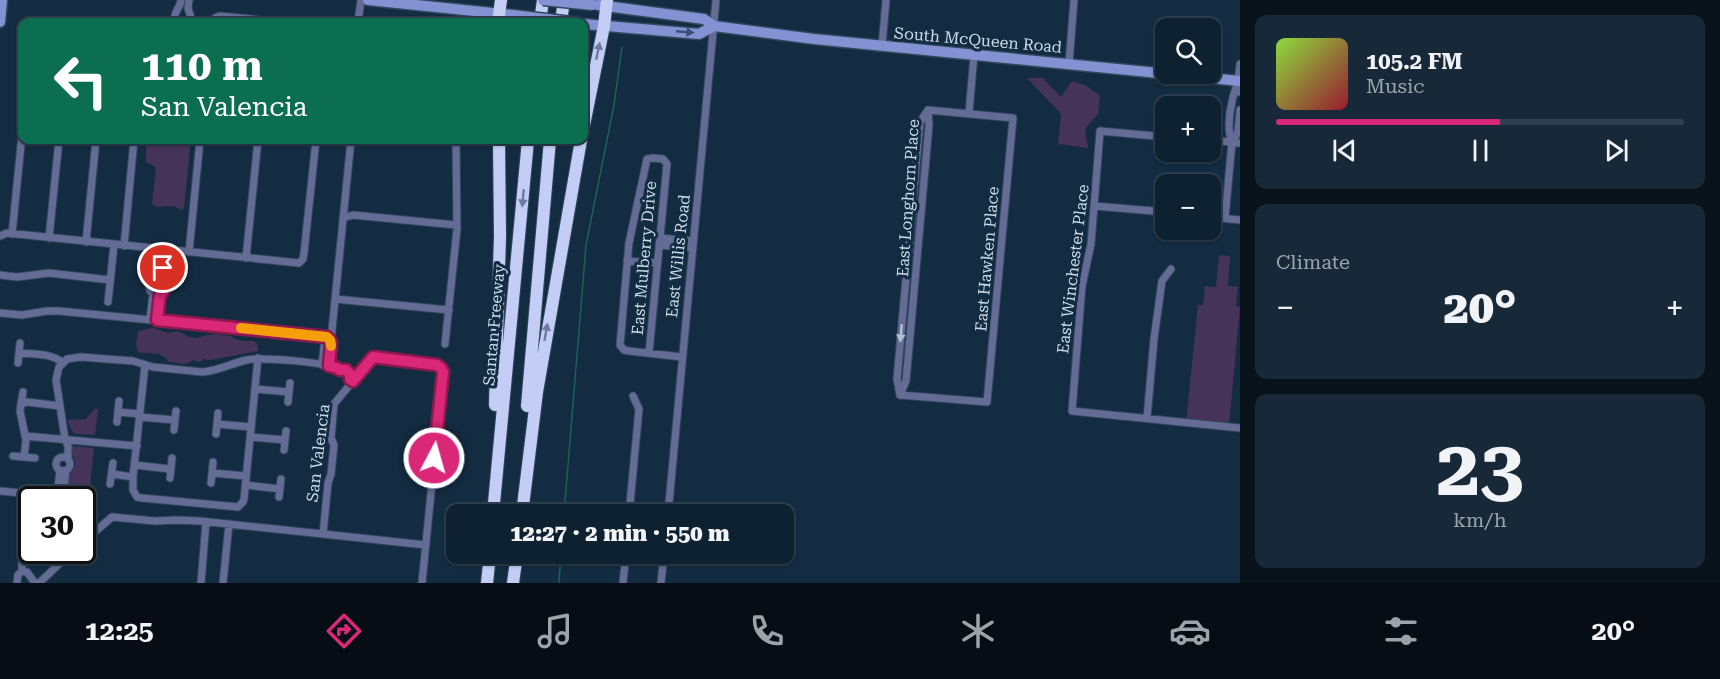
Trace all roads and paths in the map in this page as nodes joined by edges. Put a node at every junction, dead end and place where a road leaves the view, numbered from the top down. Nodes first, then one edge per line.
1 (2, 0) edge
2 (181, 0) edge
3 (189, 0) edge
4 (361, 0) edge
5 (368, 0) edge
6 (501, 0) edge
7 (543, 0) edge
8 (564, 0) edge
9 (716, 0) edge
10 (886, 0) edge
11 (1074, 0) edge
12 (607, 3) edge
13 (176, 18) edge
14 (191, 18) edge
15 (218, 18) edge
16 (238, 18) edge
17 (359, 18) edge
18 (499, 18) edge
19 (538, 18) edge
20 (541, 18) edge
21 (562, 18) edge
22 (0, 22) edge
23 (588, 24) edge
24 (604, 26) junction
25 (714, 26) junction
26 (882, 46) junction
27 (974, 55) junction
28 (1069, 64) junction
29 (1240, 64) edge
30 (1239, 85) edge
31 (588, 105) edge
32 (928, 110) junction
33 (1240, 110) edge
34 (969, 113) junction
35 (1155, 136) edge
36 (1221, 141) edge
37 (1236, 143) edge
38 (21, 144) edge
39 (59, 144) edge
40 (96, 144) edge
41 (134, 144) edge
42 (201, 144) edge
43 (258, 144) edge
44 (316, 144) edge
45 (351, 144) edge
46 (455, 144) edge
47 (499, 144) edge
48 (528, 144) edge
49 (550, 144) edge
50 (580, 144) edge
51 (918, 147) junction
52 (927, 148) junction
53 (913, 200) junction
54 (922, 201) junction
55 (1094, 206) junction
56 (1155, 212) edge
57 (343, 218) junction
58 (1221, 218) edge
59 (1225, 218) junction
60 (1240, 220) edge
61 (456, 225) junction
62 (12, 234) junction
63 (0, 237) edge
64 (50, 238) junction
65 (86, 242) junction
66 (659, 242) junction
67 (114, 245) junction
68 (693, 245) junction
69 (124, 246) junction
70 (161, 250) junction
71 (189, 252) junction
72 (908, 256) junction
73 (917, 256) junction
74 (246, 258) junction
75 (627, 261) junction
76 (657, 263) junction
77 (1171, 269) dead end
78 (0, 274) edge
79 (110, 280) junction
80 (153, 280) junction
81 (163, 281) junction
82 (335, 299) junction
83 (108, 302) dead end
84 (903, 309) junction
85 (449, 310) junction
86 (912, 310) junction
87 (0, 313) edge
88 (154, 320) junction
89 (328, 339) junction
90 (20, 343) dead end
91 (446, 344) dead end
92 (19, 353) junction
93 (649, 353) junction
94 (682, 357) junction
95 (258, 358) junction
96 (62, 362) junction
97 (899, 362) junction
98 (908, 362) junction
99 (18, 363) dead end
100 (145, 365) junction
101 (326, 365) junction
102 (351, 380) junction
103 (290, 383) dead end
104 (255, 389) junction
105 (23, 392) dead end
106 (289, 392) junction
107 (900, 395) junction
108 (633, 396) dead end
109 (119, 401) dead end
110 (288, 402) dead end
111 (21, 404) junction
112 (60, 406) junction
113 (176, 411) dead end
114 (118, 412) junction
115 (218, 413) dead end
116 (139, 415) junction
117 (1147, 418) junction
118 (175, 420) junction
119 (117, 422) dead end
120 (217, 424) junction
121 (251, 427) junction
122 (1240, 428) edge
123 (174, 430) dead end
124 (286, 430) dead end
125 (216, 434) dead end
126 (25, 436) junction
127 (250, 437) junction
128 (65, 439) junction
129 (285, 440) junction
130 (137, 446) junction
131 (284, 450) dead end
132 (13, 456) dead end
133 (24, 457) junction
134 (64, 457) junction
135 (34, 458) dead end
136 (172, 458) dead end
137 (213, 462) dead end
138 (113, 463) dead end
139 (135, 465) junction
140 (170, 469) junction
141 (63, 470) junction
142 (212, 473) junction
143 (112, 474) junction
144 (246, 476) junction
145 (133, 477) junction
146 (170, 478) dead end
147 (281, 479) dead end
148 (211, 483) dead end
149 (111, 484) dead end
150 (246, 485) junction
151 (62, 486) edge
152 (280, 489) junction
153 (0, 491) edge
154 (18, 494) edge
155 (279, 497) dead end
156 (491, 504) edge
157 (493, 504) edge
158 (521, 504) edge
159 (521, 504) edge
160 (630, 504) edge
161 (669, 504) edge
162 (206, 522) junction
163 (229, 524) junction
164 (96, 530) edge
165 (323, 534) junction
166 (426, 544) junction
167 (22, 564) edge
168 (58, 564) edge
169 (489, 564) edge
170 (515, 564) edge
171 (625, 564) edge
172 (662, 564) edge
173 (22, 571) junction
174 (17, 583) edge
175 (37, 583) edge
176 (201, 583) edge
177 (223, 583) edge
178 (422, 583) edge
179 (486, 583) edge
180 (513, 583) edge
181 (623, 583) edge
182 (660, 583) edge

1 - 22 main road
2 - 13 street
3 - 14 street
4 - 17 street
5 - 18 main road
6 - 18 highway
7 - 12 main road, South McQueen Road, bridge
7 - 20 highway
8 - 21 highway
9 - 25 street, East Willis Road
10 - 26 street
11 - 28 street
12 - 24 highway
12 - 25 main road, South McQueen Road
15 - 16 street
18 - 19 main road, bridge
23 - 24 main road, South McQueen Road
24 -> 25 main road, South McQueen Road
31 -> 24 highway
25 - 26 main road, South McQueen Road
25 - 68 street, East Willis Road
26 - 27 main road, South McQueen Road
27 - 28 main road, South McQueen Road
27 - 34 street
28 - 30 main road, South McQueen Road
29 - 30 street
30 - 37 street
32 - 34 street
32 - 51 street, East Longhorn Place
32 - 52 street, East Longhorn Place
33 - 37 street
34 - 107 street, East Hawken Place
35 - 55 street, East Winchester Place
36 - 37 street
37 - 59 street
38 - 62 street
39 - 64 street
40 - 65 street
41 - 69 street
42 - 71 street
43 - 74 street
44 - 74 street
45 - 57 street
46 - 61 street
47 - 156 highway
48 -> 157 highway, Santan Freeway
49 - 158 highway
159 -> 50 highway
51 - 52 street
51 - 53 street, East Longhorn Place
52 - 54 street, East Longhorn Place
53 - 54 street
53 - 72 street, East Longhorn Place
54 - 73 street, East Longhorn Place
55 - 56 street
55 - 117 street, East Winchester Place
57 - 61 street
57 - 82 street
58 - 59 street
59 - 60 street
61 - 85 street
62 - 63 street
62 - 64 street
64 - 65 street
65 - 67 street
66 - 68 street
66 - 75 street, East Mulberry Drive
66 - 76 street, East Mulberry Drive
67 - 69 street
67 - 79 street
68 - 94 street, East Willis Road
69 - 70 street
70 - 71 street
70 - 80 street
70 - 81 street
71 - 74 street
72 - 73 street
72 - 84 street, East Longhorn Place
73 - 86 street, East Longhorn Place
75 - 76 street
75 - 93 street
76 - 93 street, East Mulberry Drive
77 - 117 street
78 - 79 street
79 - 83 street
80 - 81 street
80 - 88 street
81 - 88 street
82 - 85 street
82 - 89 street
84 - 86 street
84 -> 97 street, East Longhorn Place
85 - 91 street
86 - 98 street, East Longhorn Place
87 - 88 street
88 - 89 street
89 - 101 street
90 - 92 street
92 - 96 street
92 - 99 street
93 - 94 street
94 - 161 street, East Willis Road
95 - 100 street
95 - 101 street
95 - 104 street
96 - 100 street
96 - 112 street
97 - 98 street
97 - 107 street, East Longhorn Place
98 - 107 street, East Longhorn Place
100 - 116 street
101 - 102 street
102 - 165 street, San Valencia
102 - 166 street, San Valencia
103 - 106 street
104 - 106 street
104 - 121 street
105 - 111 street
106 - 110 street
108 - 160 street
109 - 114 street
111 - 112 street
111 - 126 street
112 - 128 street
113 - 118 street
114 - 116 street
114 - 119 street
115 - 120 street
116 - 118 street
116 - 130 street
117 - 122 street
118 - 123 street
120 - 121 street
120 - 125 street
121 - 127 street
124 - 129 street
126 - 128 street
126 - 133 street
127 - 129 street
127 - 144 street
128 - 130 street
128 - 134 street
129 - 131 street
130 - 139 street
132 - 133 street
133 - 135 street
134 - 141 street
134 - 141 street
136 - 140 street
137 - 142 street
138 - 143 street
139 - 140 street
139 - 145 street
140 - 146 street
141 - 151 street
142 - 144 street
142 - 148 street
143 - 145 street
143 - 149 street
144 - 150 street
145 - 150 street
147 - 152 street
150 - 152 street
152 - 155 street
153 - 154 street
162 - 163 street
162 - 164 street
162 - 176 street
163 - 165 street
163 - 177 street
165 - 166 street
166 - 178 street, San Valencia
167 - 173 street
168 - 175 street
169 - 179 highway
170 - 180 highway
171 - 181 street
172 - 182 street
173 - 174 street
173 - 175 street

